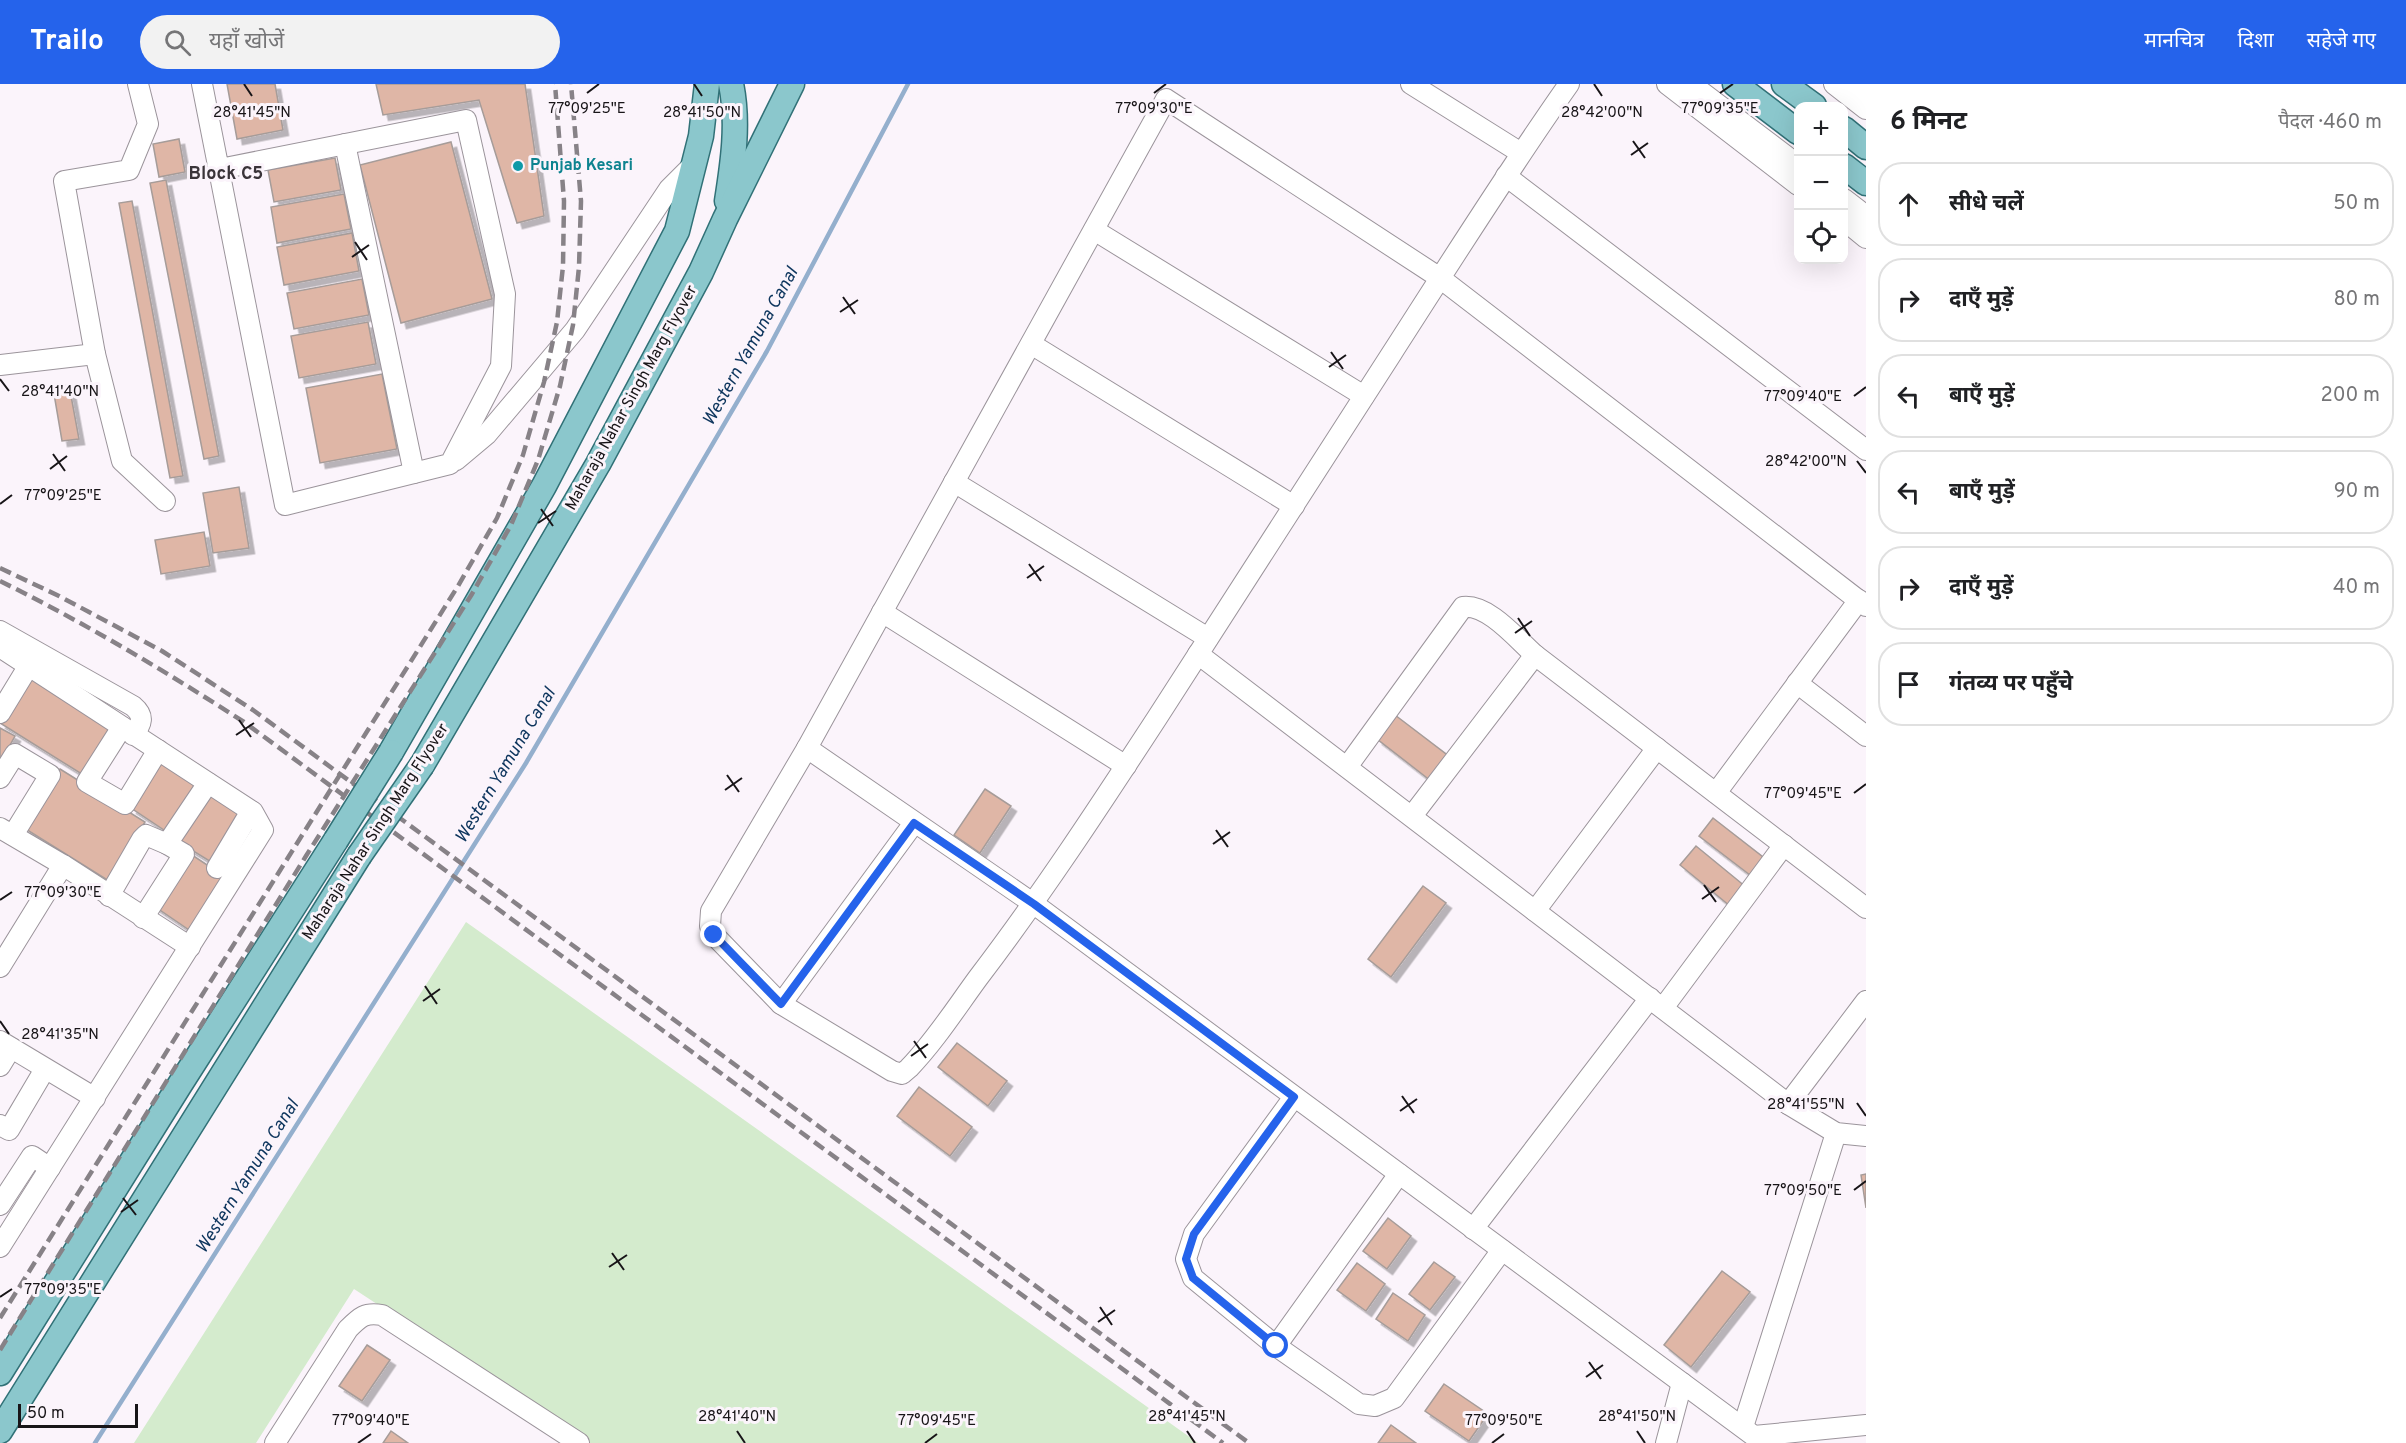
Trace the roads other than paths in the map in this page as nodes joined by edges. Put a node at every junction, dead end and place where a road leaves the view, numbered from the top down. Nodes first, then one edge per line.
1 (138, 84) edge
2 (202, 84) edge
3 (707, 84) edge
4 (731, 84) edge
5 (792, 84) edge
6 (1411, 84) edge
7 (1569, 84) edge
8 (1667, 84) edge
9 (1691, 84) edge
10 (1735, 84) edge
11 (1784, 84) edge
12 (1834, 84) edge
13 (1857, 84) edge
14 (1866, 91) edge
15 (1168, 92) edge
16 (1809, 102) edge
17 (1866, 109) edge
18 (1794, 129) edge
19 (1848, 132) edge
20 (345, 144) junction
21 (1866, 147) edge
22 (1521, 153) junction
23 (1794, 162) edge
24 (692, 166) junction
25 (220, 169) junction
26 (1848, 169) edge
27 (1506, 176) junction
28 (1794, 182) edge
29 (1866, 183) edge
30 (1848, 202) edge
31 (1866, 216) edge
32 (725, 219) junction
33 (1848, 223) edge
34 (1094, 230) junction
35 (1866, 238) edge
36 (1440, 278) junction
37 (1031, 344) junction
38 (95, 354) junction
39 (0, 365) edge
40 (1364, 396) junction
41 (1866, 450) edge
42 (450, 464) junction
43 (414, 473) junction
44 (954, 482) junction
45 (165, 501) dead end
46 (1293, 506) junction
47 (1862, 603) edge
48 (882, 612) junction
49 (2, 640) edge
50 (1203, 646) junction
51 (1535, 655) junction
52 (28, 667) junction
53 (1797, 683) junction
54 (0, 713) edge
55 (127, 731) junction
56 (1866, 736) edge
57 (807, 748) junction
58 (1657, 748) junction
59 (158, 750) junction
60 (1126, 766) junction
61 (1347, 767) junction
62 (0, 778) edge
63 (208, 783) junction
64 (1716, 793) junction
65 (251, 811) junction
66 (1412, 816) junction
67 (914, 823) junction
68 (6, 832) edge
69 (167, 844) junction
70 (1784, 845) junction
71 (63, 865) junction
72 (217, 868) dead end
73 (109, 896) junction
74 (1034, 904) junction
75 (1866, 908) edge
76 (1535, 911) junction
77 (143, 918) junction
78 (190, 947) junction
79 (0, 967) edge
80 (1866, 1000) edge
81 (1656, 1003) junction
82 (781, 1004) junction
83 (5, 1045) edge
84 (0, 1066) edge
85 (45, 1069) junction
86 (1294, 1097) junction
87 (95, 1098) junction
88 (1788, 1104) junction
89 (0, 1125) edge
90 (1836, 1133) junction
91 (1866, 1136) edge
92 (50, 1168) junction
93 (1399, 1174) junction
94 (0, 1205) edge
95 (1473, 1229) junction
96 (3, 1237) edge
97 (1502, 1250) junction
98 (1276, 1346) junction
99 (0, 1373) edge
100 (1682, 1383) junction
101 (1866, 1425) edge
102 (0, 1431) edge
103 (1750, 1435) edge
104 (275, 1443) edge
105 (579, 1443) edge
106 (1666, 1443) edge

1 - 38 street
2 - 25 street
3 - 24 main road, Maharaja Nahar Singh Marg Flyover
4 - 32 main road
5 - 32 main road
6 - 22 street
7 - 22 street
8 - 28 street
9 - 23 street
10 - 18 main road
11 - 16 main road
12 - 17 street
13 - 14 street
15 - 34 street
15 - 36 street
19 - 21 main road
20 - 25 street
20 - 42 street
20 - 43 street
22 - 27 street
24 - 42 street
24 - 99 main road, Maharaja Nahar Singh Marg Flyover, bridge
25 - 43 street
26 - 29 main road
27 - 36 street
27 - 41 street
30 - 31 street
32 - 102 main road, Maharaja Nahar Singh Marg Flyover, bridge
33 - 35 street
34 - 37 street
34 - 40 street
36 - 40 street
36 - 47 street
37 - 44 street
37 - 46 street
38 - 39 street
38 - 45 street
40 - 46 street
42 - 43 street
44 - 48 street
44 - 50 street
46 - 50 street
47 - 53 street
48 - 57 street
48 - 60 street
49 - 52 street
49 - 55 street
50 - 60 street
50 - 61 street
51 - 58 street
51 - 61 street
51 - 66 street
52 - 54 street
52 - 55 street
53 - 56 street
53 - 64 street
55 - 59 street
55 - 59 street
57 - 67 street
57 - 82 street
58 - 64 street
58 - 76 street
59 - 63 street
60 - 74 street
61 - 66 street
62 - 68 street
63 - 65 street
63 - 69 street
64 - 70 street
65 - 72 street
65 - 78 street
66 - 76 street
67 - 74 street
67 - 82 street
68 - 71 street
69 - 73 street
69 - 77 street
70 - 75 street
70 - 81 street
71 - 73 street
71 - 79 street
73 - 77 street
74 - 82 street
74 - 86 street
76 - 81 street
77 - 78 street
78 - 87 street
80 - 88 street
81 - 88 street
81 - 95 street
83 - 84 street
83 - 85 street
85 - 87 street
85 - 89 street
86 - 93 street
86 - 98 street
87 - 92 street
88 - 90 street
90 - 91 street
90 - 103 street
92 - 94 street
92 - 96 street
93 - 95 street
93 - 98 street
95 - 97 street
97 - 98 street
97 - 100 street
100 - 103 street
100 - 106 street
101 - 103 street
104 - 105 street

